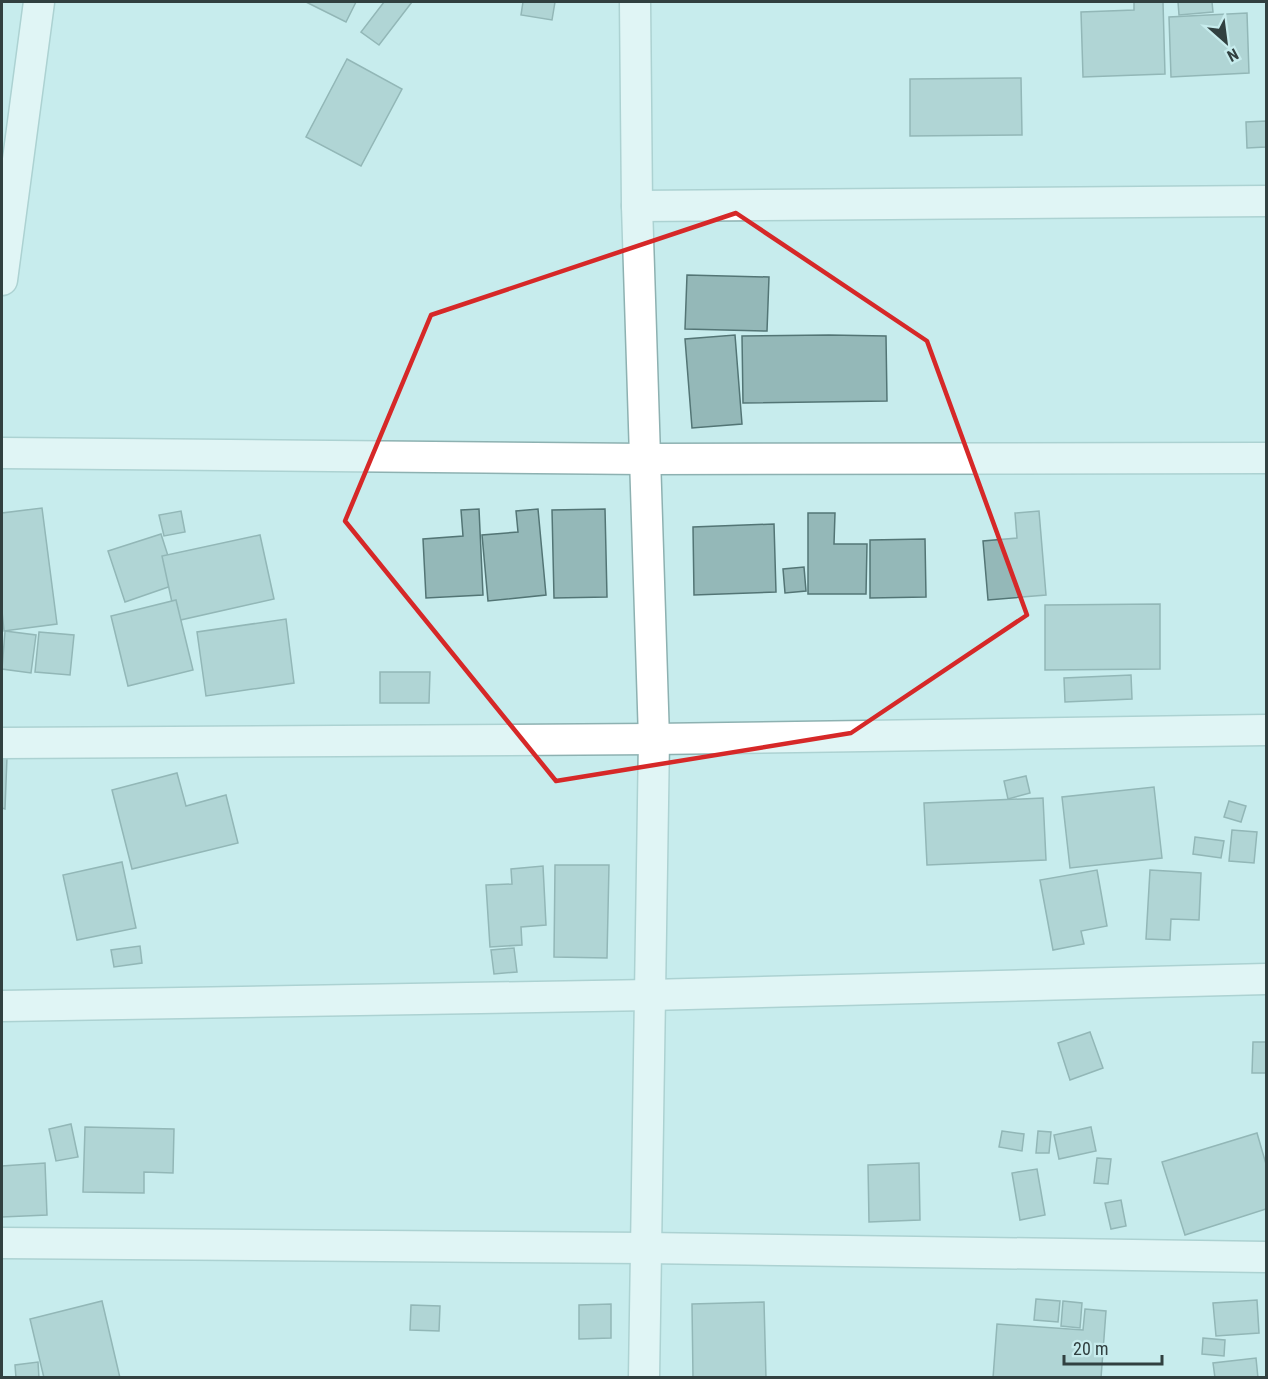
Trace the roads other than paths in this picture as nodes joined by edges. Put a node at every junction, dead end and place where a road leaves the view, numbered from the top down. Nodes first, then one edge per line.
1 (39, 2) edge
2 (635, 2) edge
3 (1266, 201) edge
4 (637, 206) junction
5 (2, 280) edge
6 (2, 453) edge
7 (1266, 458) edge
8 (645, 459) junction
9 (1266, 730) edge
10 (654, 739) junction
11 (2, 743) edge
12 (1266, 979) edge
13 (650, 995) junction
14 (2, 1006) edge
15 (2, 1243) edge
16 (646, 1248) junction
17 (1266, 1257) edge
18 (644, 1377) edge

1 - 5 street
2 - 4 street
3 - 4 street
4 - 8 street
6 - 8 street
7 - 8 street
8 - 10 street
9 - 10 street
10 - 11 street
10 - 13 street
12 - 13 street
13 - 14 street
13 - 16 street
15 - 16 street
16 - 17 street
16 - 18 street

